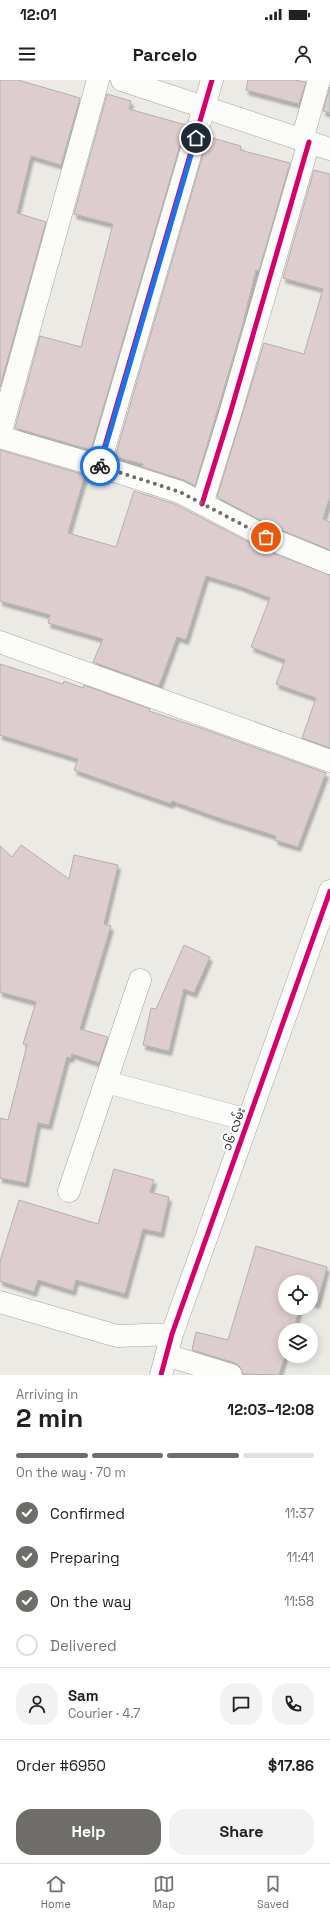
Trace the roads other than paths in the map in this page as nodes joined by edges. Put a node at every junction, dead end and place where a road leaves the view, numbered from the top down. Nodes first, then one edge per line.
1 (98, 80) edge
2 (122, 80) edge
3 (212, 80) edge
4 (319, 80) edge
5 (205, 108) junction
6 (305, 141) junction
7 (330, 149) edge
8 (0, 434) edge
9 (0, 437) edge
10 (99, 466) junction
11 (202, 504) junction
12 (330, 563) edge
13 (0, 642) edge
14 (330, 761) edge
15 (330, 891) edge
16 (140, 980) dead end
17 (106, 1082) junction
18 (248, 1120) junction
19 (69, 1191) dead end
20 (0, 1302) edge
21 (172, 1334) junction
22 (164, 1365) edge
23 (231, 1375) edge

1 - 8 street
2 - 5 street
3 - 5 street
4 - 6 street
5 - 6 street
5 - 10 street
6 - 7 street
6 - 11 street
9 - 10 street
10 - 11 street
11 - 12 street
13 - 14 street
15 - 18 street, ၁၆ လမ်း
16 - 17 street
17 - 18 street
17 - 19 street
18 - 21 street, ၁၆ လမ်း
20 - 21 street
21 - 22 street, ၁၆ လမ်း
22 - 23 street

